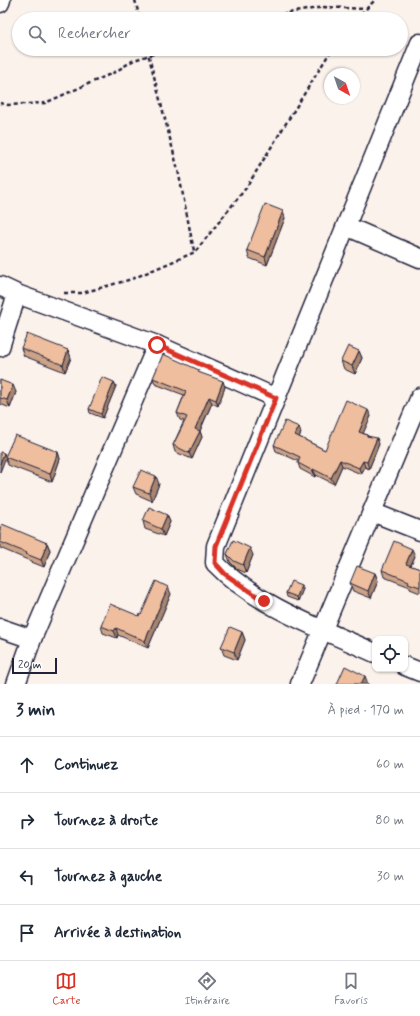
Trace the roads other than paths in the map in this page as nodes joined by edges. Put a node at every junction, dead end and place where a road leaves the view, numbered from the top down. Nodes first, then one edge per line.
1 (1, 0) edge
2 (0, 3) edge
3 (420, 43) edge
4 (346, 226) junction
5 (420, 258) edge
6 (0, 286) edge
7 (17, 294) junction
8 (157, 345) junction
9 (0, 347) edge
10 (276, 398) junction
11 (419, 403) edge
12 (372, 512) junction
13 (420, 531) edge
14 (0, 628) edge
15 (323, 629) junction
16 (32, 639) junction
17 (372, 652) edge
18 (408, 667) edge
19 (420, 672) edge
20 (16, 684) edge
21 (300, 684) edge

1 - 2 street
3 - 4 street
4 - 5 street
4 - 10 street
6 - 7 street
7 - 8 street
7 - 9 street
8 - 10 street
8 - 16 street
10 - 15 street
11 - 12 street
12 - 13 street
12 - 15 street
14 - 16 street
15 - 17 street
15 - 21 street
16 - 20 street
18 - 19 street

